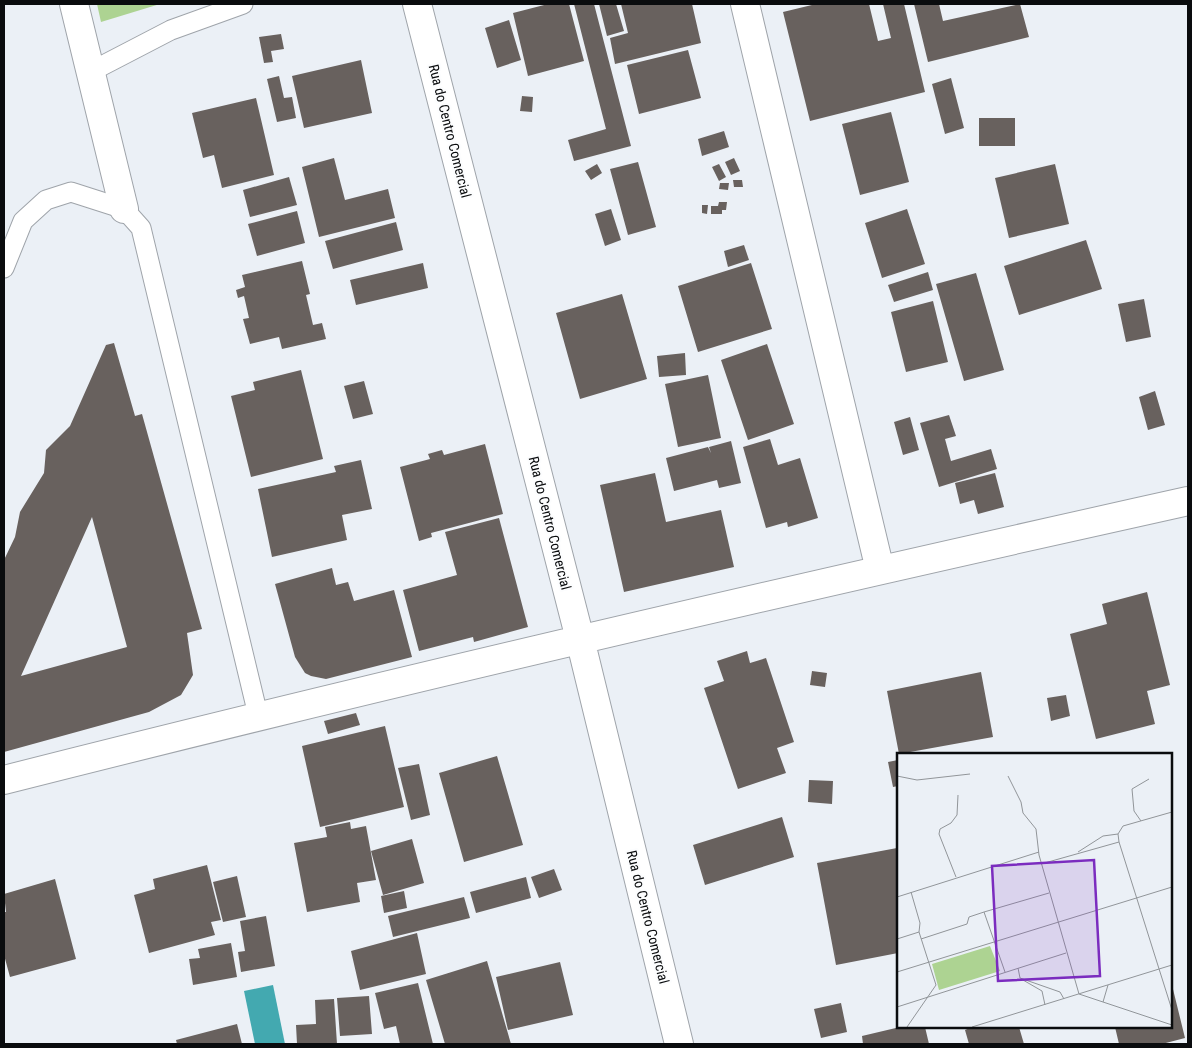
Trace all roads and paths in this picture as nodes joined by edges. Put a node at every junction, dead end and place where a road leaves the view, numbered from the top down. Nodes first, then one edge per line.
1 (74, 4) edge
2 (243, 4) edge
3 (417, 4) edge
4 (744, 4) edge
5 (92, 71) junction
6 (124, 208) junction
7 (5, 261) edge
8 (1188, 503) edge
9 (880, 570) junction
10 (580, 639) junction
11 (258, 715) junction
12 (4, 780) edge
13 (679, 1044) edge

1 - 5 street
2 - 5 lane
3 - 10 street, Rua do Centro Comercial
4 - 9 street
5 - 6 street
6 - 7 lane
6 - 11 lane
8 - 9 street
9 - 10 street
10 - 11 street
10 - 13 street, Rua do Centro Comercial
11 - 12 street

